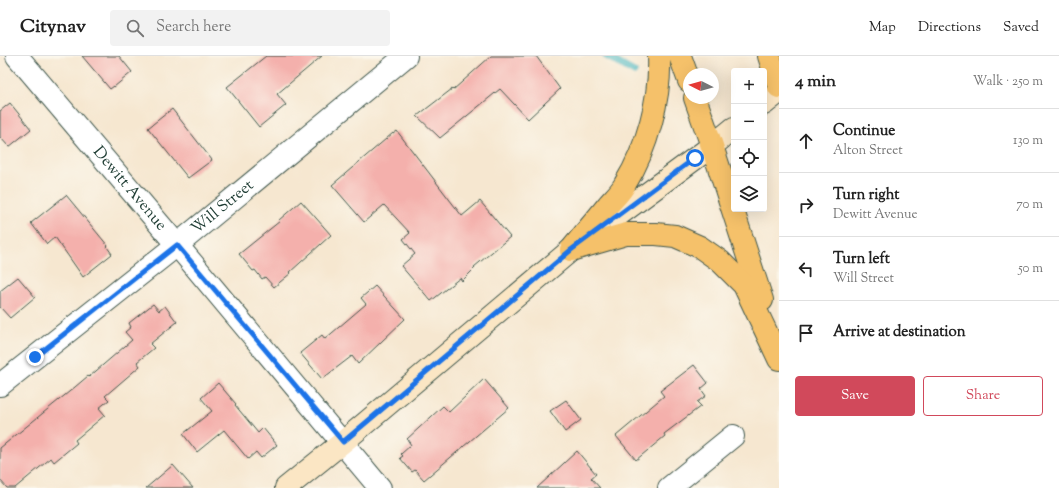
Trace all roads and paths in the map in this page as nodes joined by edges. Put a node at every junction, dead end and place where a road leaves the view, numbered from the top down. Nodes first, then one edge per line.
1 (5, 56) edge
2 (17, 56) edge
3 (406, 56) edge
4 (659, 56) edge
5 (680, 56) edge
6 (769, 56) edge
7 (0, 60) edge
8 (684, 68) edge
9 (779, 87) edge
10 (779, 92) edge
11 (767, 102) edge
12 (697, 104) edge
13 (731, 130) edge
14 (712, 146) junction
15 (177, 245) junction
16 (571, 250) junction
17 (779, 354) edge
18 (779, 359) edge
19 (0, 384) edge
20 (733, 436) dead end
21 (343, 442) junction
22 (286, 488) edge
23 (380, 488) edge
24 (669, 488) edge

1 - 7 street
2 - 15 street, Dewitt Avenue
3 - 15 street, Will Street
4 - 16 highway
5 - 8 highway
6 - 9 highway
10 - 11 street
12 - 14 highway
13 - 14 street
14 - 16 street
14 - 17 highway
15 - 19 street, Will Street
15 - 21 street, Dewitt Avenue
16 - 18 highway
16 - 21 street
20 - 24 street
21 - 22 street
21 - 23 street, Dewitt Avenue

